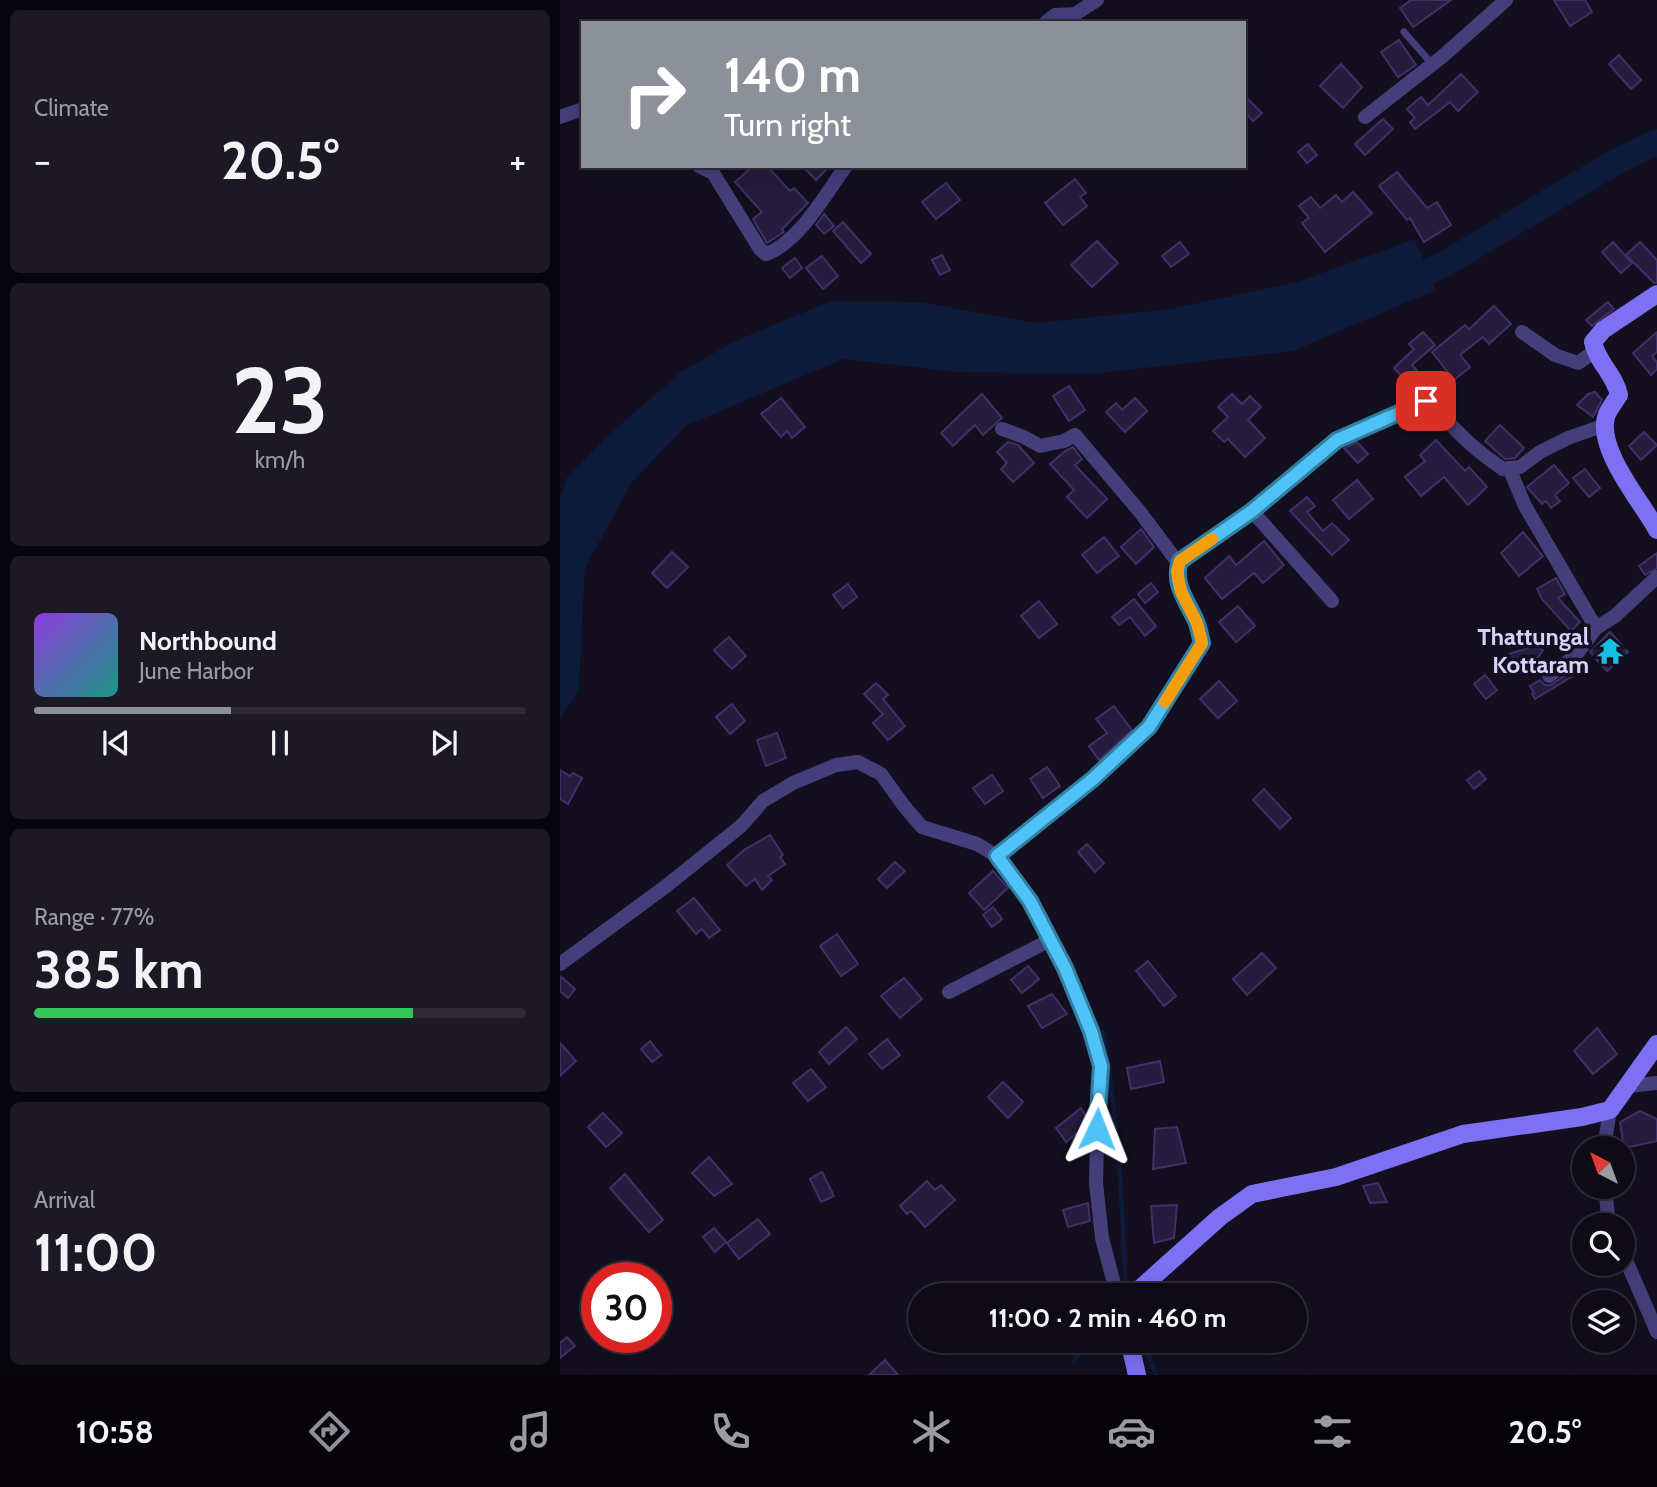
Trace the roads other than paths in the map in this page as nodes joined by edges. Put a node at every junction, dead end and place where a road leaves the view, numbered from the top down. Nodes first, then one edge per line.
1 (1097, 0) edge
2 (1506, 0) edge
3 (1048, 21) edge
4 (1404, 32) dead end
5 (1432, 64) junction
6 (581, 110) edge
7 (560, 117) edge
8 (1365, 117) dead end
9 (703, 168) edge
10 (845, 168) edge
11 (1657, 295) edge
12 (1522, 332) dead end
13 (1595, 351) junction
14 (1605, 425) junction
15 (1002, 429) dead end
16 (1509, 468) junction
17 (1252, 511) junction
18 (1657, 530) edge
19 (1179, 564) junction
20 (1657, 577) edge
21 (1332, 601) dead end
22 (1596, 628) junction
23 (1549, 676) dead end
24 (997, 856) junction
25 (1050, 940) junction
26 (560, 964) edge
27 (949, 992) dead end
28 (1657, 1044) edge
29 (1657, 1083) edge
30 (1628, 1086) junction
31 (1610, 1110) junction
32 (1606, 1136) edge
33 (1633, 1276) edge
34 (1118, 1283) edge
35 (1136, 1283) edge
36 (1657, 1332) edge
37 (1132, 1353) edge
38 (1138, 1375) edge

1 - 3 street
2 - 5 street
4 - 5 lane
5 - 8 street
6 - 7 street
9 - 10 street
11 - 13 main road
12 - 13 street
13 - 14 main road
14 - 16 street
14 - 18 main road
15 - 19 street
16 - 17 street
16 - 22 street
17 - 19 street
17 - 21 street
19 - 24 street
20 - 22 street
22 - 23 street
24 - 25 street
24 - 26 street
25 - 27 street
25 - 34 street
28 - 30 main road
29 - 30 street
30 - 31 main road
31 - 32 street
31 - 35 main road
33 - 36 street
37 - 38 main road

